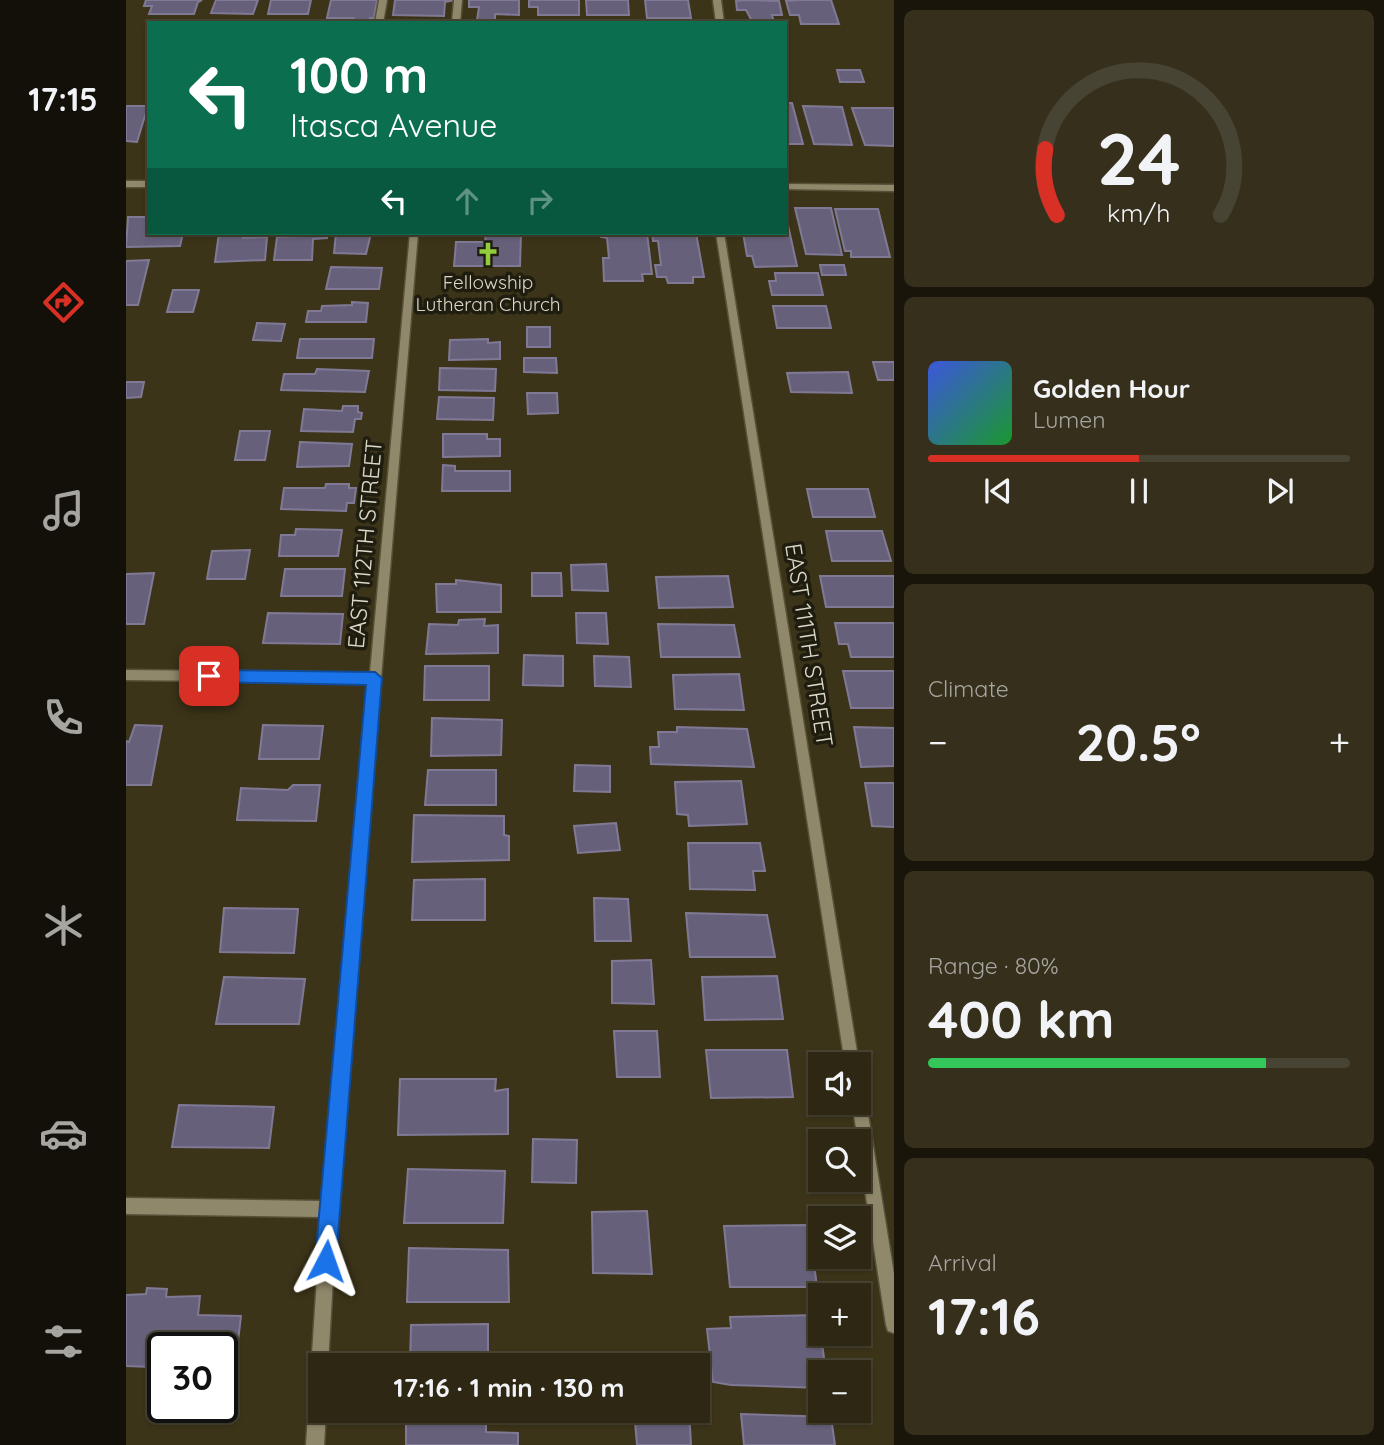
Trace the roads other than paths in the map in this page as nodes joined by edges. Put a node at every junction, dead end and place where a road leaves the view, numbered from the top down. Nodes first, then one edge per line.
1 (383, 0) edge
2 (458, 0) edge
3 (717, 0) edge
4 (379, 21) edge
5 (456, 21) edge
6 (720, 21) edge
7 (126, 184) edge
8 (147, 184) edge
9 (787, 186) edge
10 (894, 188) edge
11 (414, 235) edge
12 (720, 235) edge
13 (126, 675) edge
14 (375, 678) junction
15 (850, 1052) edge
16 (861, 1115) edge
17 (126, 1206) edge
18 (329, 1209) junction
19 (894, 1325) edge
20 (315, 1445) edge

1 - 4 street
2 - 5 street
3 - 6 street
7 - 8 street
9 - 10 street
11 - 14 street, EAST 112TH STREET
12 - 15 street, EAST 111TH STREET
13 - 14 street
14 - 18 street, EAST 112TH STREET
16 - 19 street
17 - 18 street
18 - 20 street, EAST 112TH STREET

